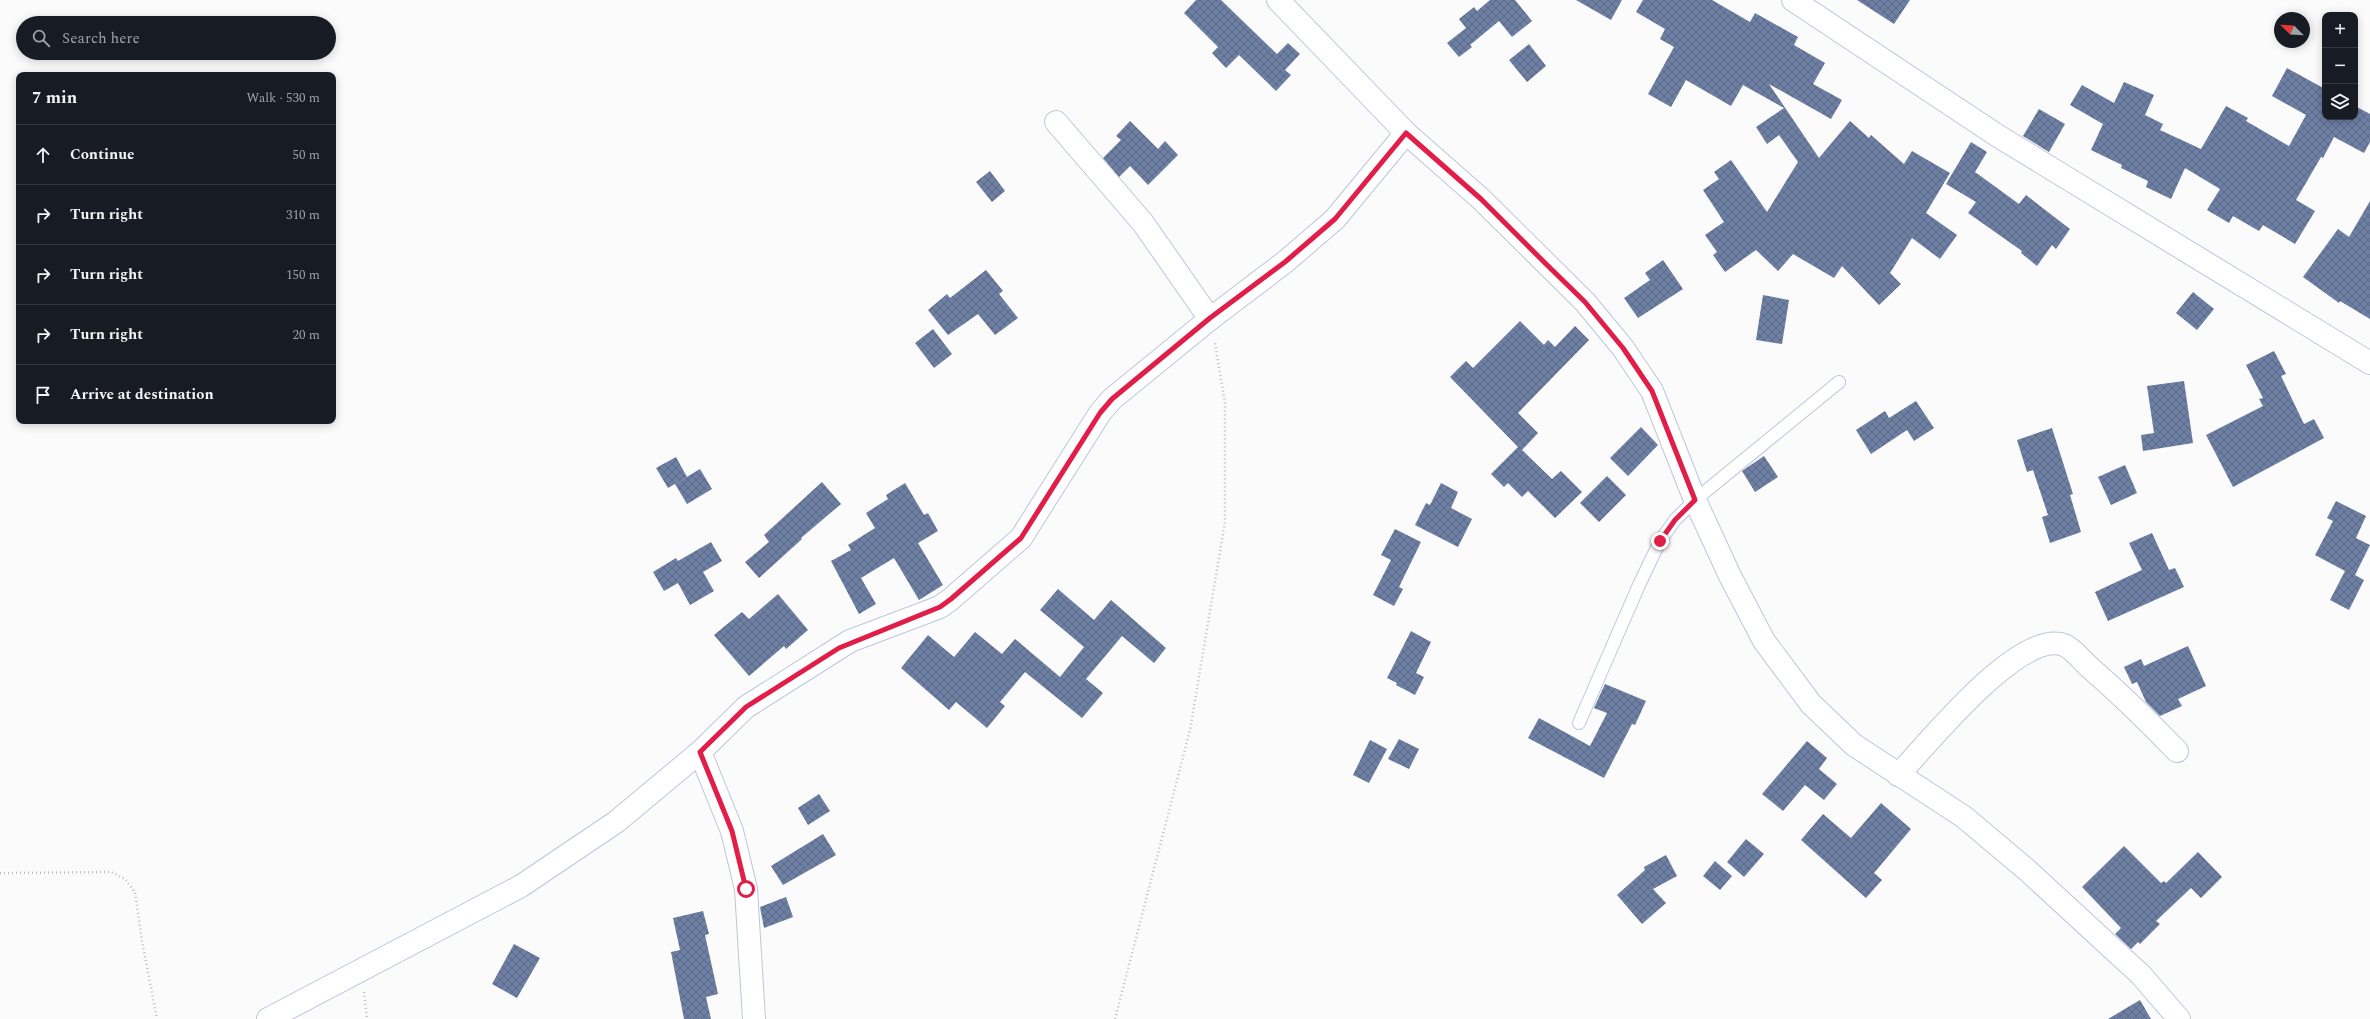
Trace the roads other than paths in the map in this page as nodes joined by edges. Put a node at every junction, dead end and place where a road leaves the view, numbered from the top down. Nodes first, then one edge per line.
1 (1278, 0) edge
2 (1793, 0) edge
3 (1056, 122) dead end
4 (1406, 133) junction
5 (1210, 318) junction
6 (2370, 363) edge
7 (1840, 382) dead end
8 (1695, 500) junction
9 (1580, 723) dead end
10 (2177, 751) dead end
11 (700, 752) junction
12 (1898, 775) junction
13 (268, 1019) edge
14 (754, 1019) edge
15 (2179, 1019) edge

1 - 4 main road
2 - 6 main road
3 - 5 main road
4 - 5 main road
4 - 8 main road
5 - 11 main road
7 - 8 lane
8 - 9 lane
8 - 12 main road
10 - 12 main road
11 - 13 main road
11 - 14 main road
12 - 15 main road

